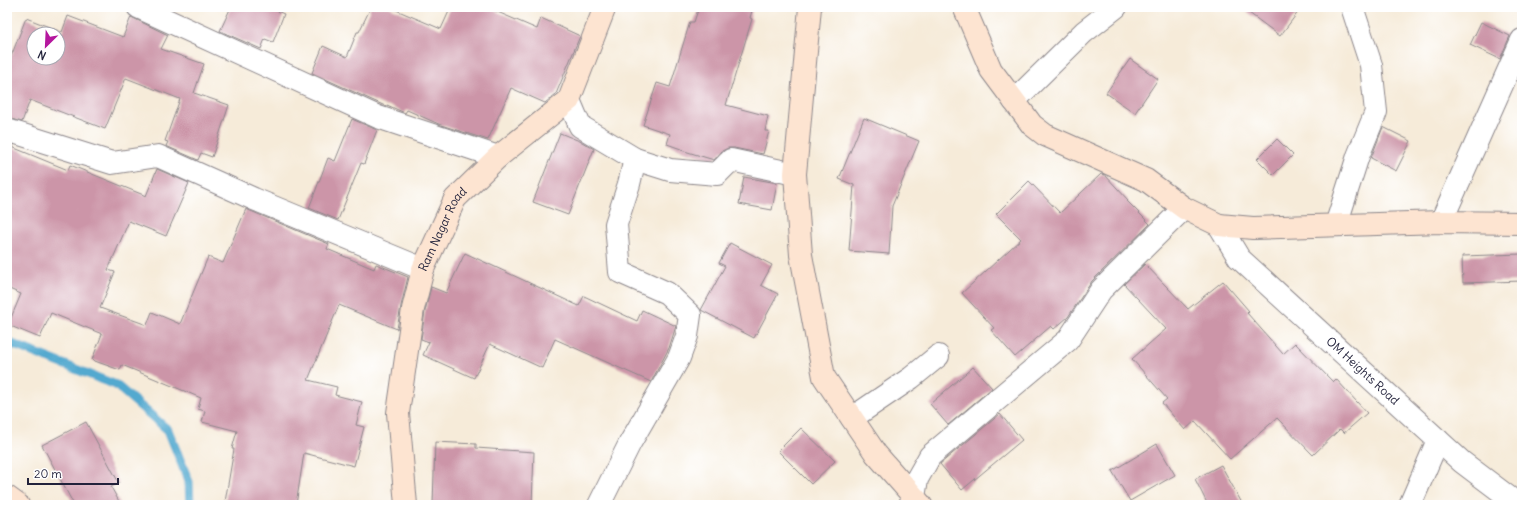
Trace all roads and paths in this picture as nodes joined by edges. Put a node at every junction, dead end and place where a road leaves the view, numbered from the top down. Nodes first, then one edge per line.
1 (138, 7) edge
2 (605, 7) edge
3 (810, 7) edge
4 (964, 7) edge
5 (1116, 7) edge
6 (1352, 7) edge
7 (1522, 40) edge
8 (569, 100) junction
9 (1014, 101) junction
10 (7, 130) edge
11 (498, 157) junction
12 (635, 159) junction
13 (795, 174) junction
14 (1184, 208) junction
15 (1441, 222) junction
16 (1522, 223) edge
17 (1219, 225) junction
18 (1336, 225) junction
19 (423, 269) junction
20 (938, 356) dead end
21 (852, 418) junction
22 (1438, 440) junction
23 (7, 497) edge
24 (915, 502) edge
25 (18, 505) edge
26 (406, 505) edge
27 (599, 505) edge
28 (1410, 505) edge
29 (1519, 505) edge

1 - 11 street
2 - 8 street
3 - 13 street
4 - 9 street
5 - 9 street
6 - 18 street
7 - 15 street
8 - 11 street, Ram Nagar Road
8 - 12 street
9 - 14 street
10 - 19 street
11 - 19 street, Ram Nagar Road
12 - 13 street
12 - 27 street
13 - 21 street
14 - 17 street
14 - 24 street
15 - 16 street
15 - 18 street
17 - 18 street
17 - 22 street, OM Heights Road
19 - 26 street, Ram Nagar Road
20 - 21 street
21 - 24 street
22 - 28 street
22 - 29 street, OM Heights Road
23 - 25 street

